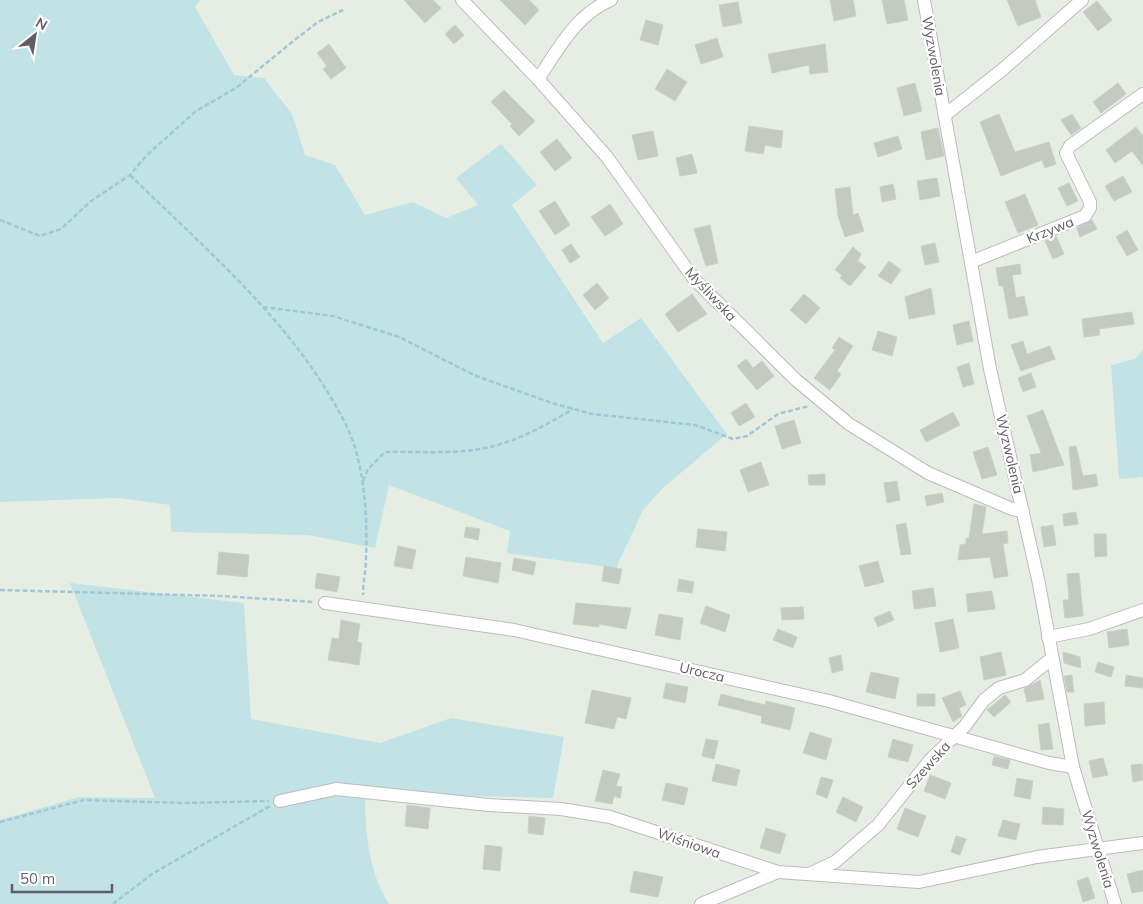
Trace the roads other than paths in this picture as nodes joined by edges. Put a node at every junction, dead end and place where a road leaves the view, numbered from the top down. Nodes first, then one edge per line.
1 (462, 0) edge
2 (611, 0) edge
3 (924, 0) edge
4 (1082, 0) edge
5 (538, 79) junction
6 (1143, 94) edge
7 (945, 115) junction
8 (971, 262) junction
9 (1023, 511) junction
10 (325, 603) road end
11 (1143, 610) edge
12 (1048, 637) junction
13 (1051, 659) junction
14 (954, 737) junction
15 (1073, 767) junction
16 (280, 801) road end
17 (1143, 843) edge
18 (1097, 850) junction
19 (778, 872) junction
20 (807, 875) junction
21 (701, 904) edge
22 (1115, 904) edge

1 - 5 street, Myśliwska
2 - 5 street
3 - 7 street, Wyzwolenia
4 - 7 street
5 - 9 street, Myśliwska
6 - 8 street, Krzywa
7 - 8 street, Wyzwolenia
8 - 9 street, Wyzwolenia
9 - 12 street, Wyzwolenia
10 - 14 street, Urocza
11 - 12 street
12 - 13 street, Wyzwolenia
13 - 14 street, Szewska
13 - 15 street, Wyzwolenia
14 - 15 street, Urocza
14 - 20 street, Szewska
15 - 18 street, Wyzwolenia
16 - 19 street, Wiśniowa
17 - 18 street, Wiśniowa
18 - 20 street, Wiśniowa
18 - 22 street, Wyzwolenia
19 - 20 street, Wiśniowa
19 - 21 street

